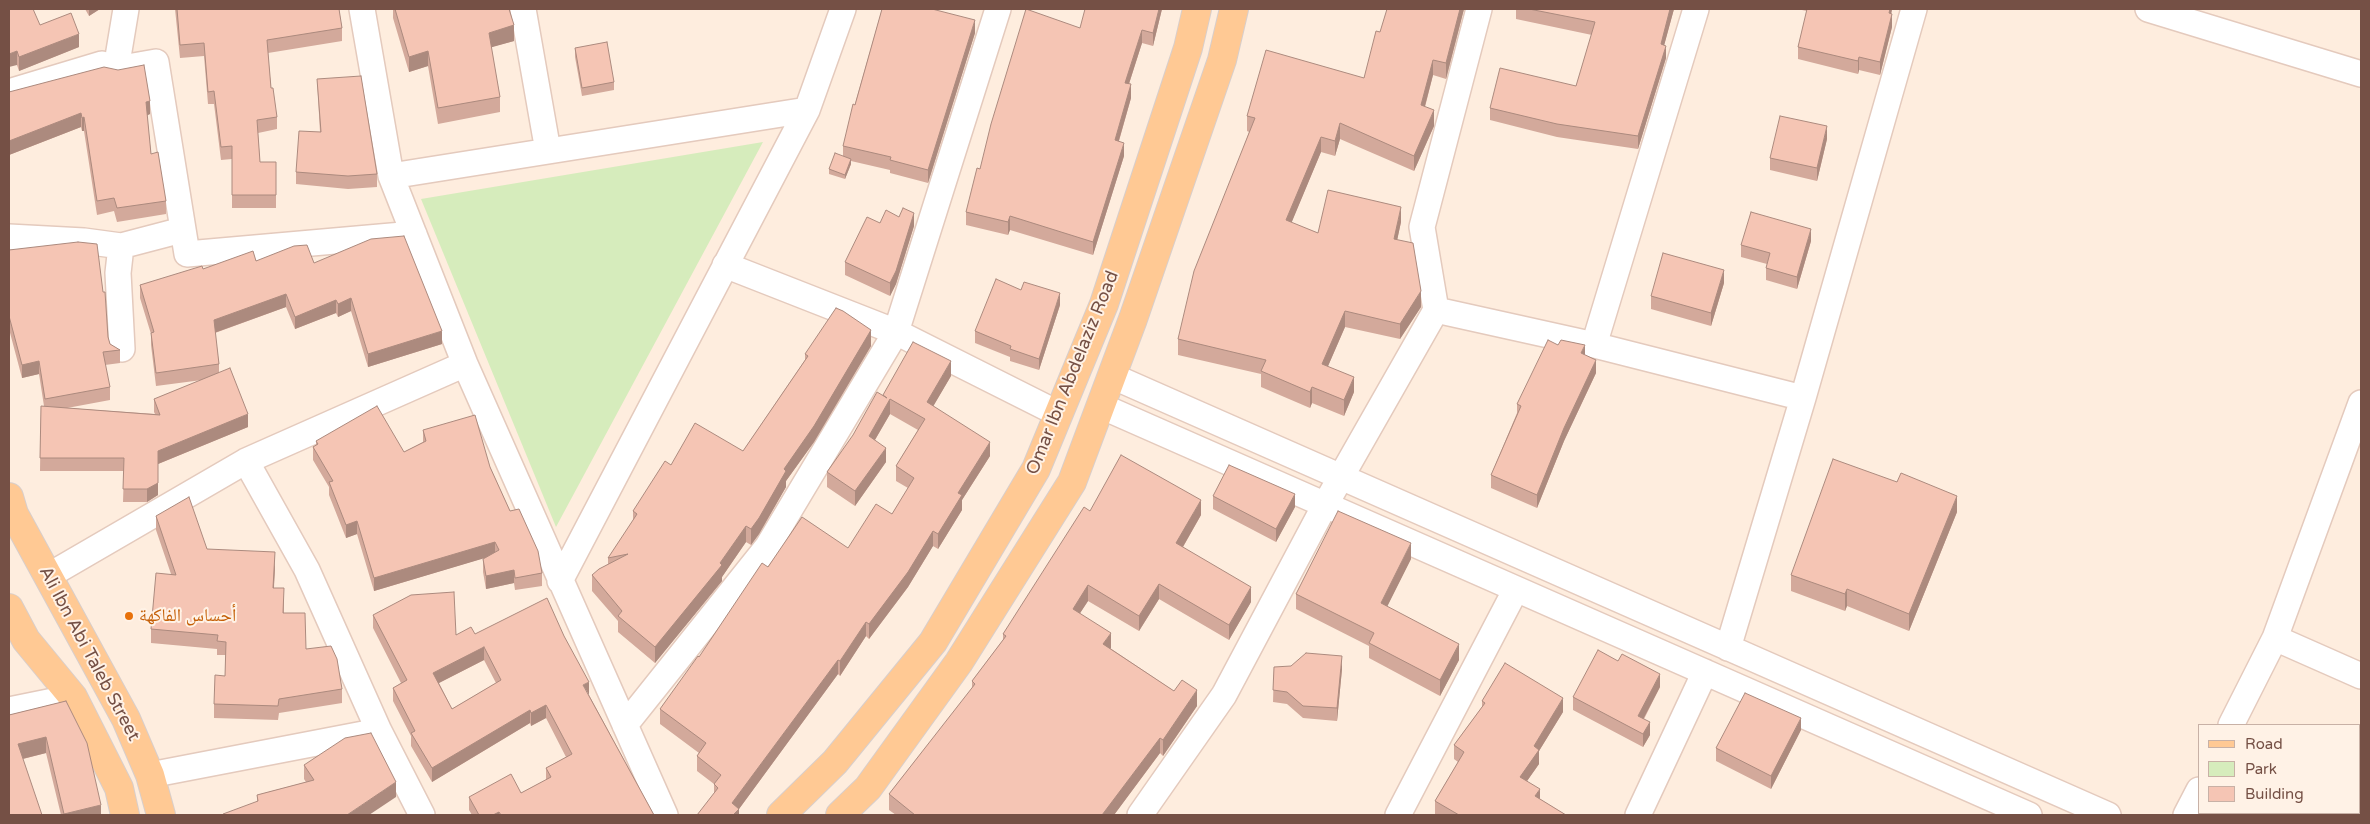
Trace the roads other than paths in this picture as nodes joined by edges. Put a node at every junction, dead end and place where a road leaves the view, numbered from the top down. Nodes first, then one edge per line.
1 (126, 9) edge
2 (362, 9) edge
3 (523, 9) edge
4 (843, 9) edge
5 (998, 9) edge
6 (1198, 9) edge
7 (1234, 9) edge
8 (1479, 9) edge
9 (1696, 9) edge
10 (1914, 9) edge
11 (2148, 9) edge
12 (116, 69) junction
13 (2361, 74) edge
14 (9, 92) edge
15 (807, 110) junction
16 (548, 151) junction
17 (391, 176) junction
18 (182, 230) junction
19 (414, 234) junction
20 (9, 237) edge
21 (121, 246) junction
22 (725, 265) junction
23 (1436, 310) junction
24 (896, 332) junction
25 (1594, 345) junction
26 (122, 349) edge
27 (465, 364) junction
28 (1112, 376) junction
29 (1803, 398) junction
30 (2361, 403) edge
31 (1101, 406) junction
32 (1059, 414) junction
33 (246, 461) junction
34 (1341, 478) junction
35 (9, 497) edge
36 (1325, 505) junction
37 (48, 576) junction
38 (560, 581) junction
39 (1516, 589) junction
40 (9, 608) edge
41 (2275, 638) junction
42 (1728, 648) junction
43 (1705, 672) junction
44 (2361, 676) edge
45 (73, 697) junction
46 (9, 710) edge
47 (2232, 724) edge
48 (625, 725) junction
49 (379, 731) junction
50 (150, 775) junction
51 (2198, 792) edge
52 (125, 815) edge
53 (162, 815) edge
54 (422, 815) edge
55 (665, 815) edge
56 (781, 815) edge
57 (840, 815) edge
58 (1140, 815) edge
59 (1398, 815) edge
60 (1638, 815) edge
61 (2029, 815) edge
62 (2108, 815) edge
63 (2186, 815) edge

1 - 12 street
2 - 17 street
3 - 16 street
4 - 15 street
5 - 24 street
6 - 32 main road, Omar Ibn Abdelaziz Road
7 - 28 main road, Omar Ibn Abdelaziz Road
8 - 23 street
9 - 25 street
10 - 29 street
11 - 13 street
12 - 14 street
12 - 18 street
15 - 16 street
15 - 22 street
16 - 17 street
17 - 19 street
18 - 19 street
18 - 21 street
19 - 27 street
20 - 21 street
21 - 26 street
22 - 24 street
22 - 38 street
23 - 25 street
23 - 34 street
24 - 32 street
24 - 48 street
25 - 29 street
27 - 33 street
27 - 38 street
28 - 31 main road, Omar Ibn Abdelaziz Road
28 - 34 street
29 - 42 street
30 - 41 street
31 - 36 street
31 - 57 main road, Omar Ibn Abdelaziz Road
32 - 56 main road, Omar Ibn Abdelaziz Road
33 - 37 street
33 - 49 street
34 - 36 street
34 - 42 street
35 - 37 main road, Ali Ibn Abi Taleb Street
36 - 39 street
36 - 58 street
37 - 50 main road, Ali Ibn Abi Taleb Street
38 - 48 street
39 - 43 street
39 - 59 street
40 - 45 main road, Ali Ibn Abi Taleb Street
41 - 44 street
41 - 47 street
42 - 62 street
43 - 60 street
43 - 61 street
45 - 46 street
45 - 52 main road, Ali Ibn Abi Taleb Street
48 - 55 street
49 - 50 street
49 - 54 street
50 - 53 main road, Ali Ibn Abi Taleb Street
51 - 63 street

